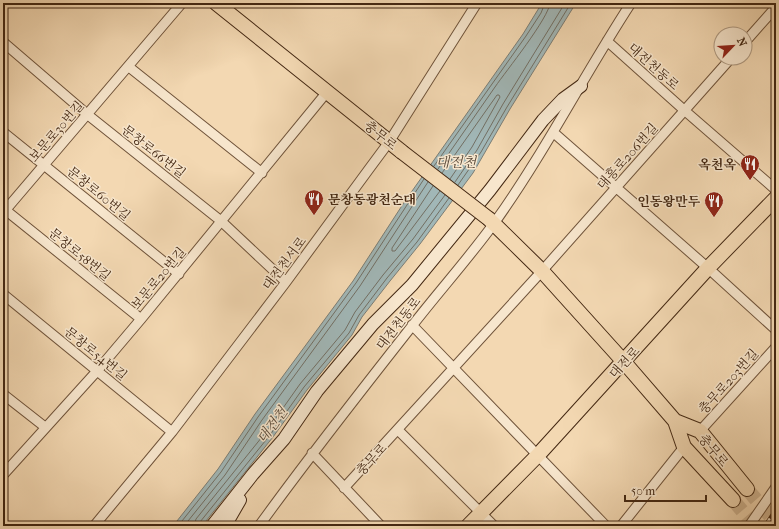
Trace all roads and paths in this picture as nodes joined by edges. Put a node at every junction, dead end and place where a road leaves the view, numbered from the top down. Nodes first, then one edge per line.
1 (182, 3) edge
2 (216, 3) edge
3 (477, 3) edge
4 (631, 3) edge
5 (776, 7) edge
6 (753, 33) edge
7 (607, 40) junction
8 (3, 42) edge
9 (724, 66) edge
10 (129, 67) junction
11 (581, 86) junction
12 (327, 92) junction
13 (684, 110) junction
14 (88, 115) junction
15 (3, 132) edge
16 (554, 133) junction
17 (389, 142) junction
18 (44, 165) junction
19 (262, 173) junction
20 (616, 188) junction
21 (776, 190) edge
22 (776, 198) edge
23 (4, 211) edge
24 (221, 221) junction
25 (492, 221) junction
26 (708, 268) junction
27 (542, 271) junction
28 (179, 274) junction
29 (286, 282) junction
30 (3, 294) edge
31 (141, 319) junction
32 (412, 325) junction
33 (776, 330) edge
34 (776, 348) edge
35 (624, 362) junction
36 (453, 368) junction
37 (97, 371) junction
38 (3, 394) edge
39 (675, 421) junction
40 (45, 427) junction
41 (398, 430) junction
42 (700, 431) junction
43 (172, 432) junction
44 (684, 447) junction
45 (312, 454) junction
46 (538, 455) junction
47 (253, 474) junction
48 (3, 476) edge
49 (776, 487) edge
50 (344, 488) junction
51 (747, 489) tunnel mouth
52 (733, 500) tunnel mouth
53 (481, 513) junction
54 (94, 526) edge
55 (212, 526) edge
56 (225, 526) edge
57 (258, 526) edge
58 (381, 526) edge
59 (468, 526) edge
60 (494, 526) edge
61 (606, 526) edge
62 (621, 526) edge
63 (749, 526) edge

1 - 10 street, 보문로30번길
2 - 12 main road, 충무로
3 - 17 street, 대전천서로
4 - 7 street, 대전천동로
5 - 6 street
7 - 11 street, 대전천동로
7 - 13 street, 대전천동로
8 - 14 street, 문창로66번길
9 - 13 street, 대흥로206번길
10 - 14 street, 보문로30번길
10 - 19 street
11 - 16 street, 대전천동로
11 - 47 main road
12 - 17 main road, 충무로
12 - 19 street, 보문로20번길
13 - 20 street, 대흥로206번길
13 - 21 street
14 - 18 street, 보문로30번길
14 - 24 street, 문창로66번길
15 - 18 street, 문창로60번길
16 - 20 street
16 - 25 street, 대전천동로
17 - 25 main road, 충무로, bridge
17 - 29 street, 대전천서로
18 - 23 street, 보문로30번길
18 - 28 street, 문창로60번길
19 - 24 street, 보문로20번길
20 - 26 street
20 - 27 street, 대흥로206번길
22 - 26 main road, 대전로
23 - 31 street, 문창로58번길
24 - 28 street, 보문로20번길
24 - 29 street, 문창로66번길
25 - 27 main road, 충무로
25 - 32 street, 대전천동로
26 - 33 street
26 - 35 main road, 대전로
27 - 35 main road, 충무로
27 - 36 street, 충무로
28 - 31 street, 보문로20번길
29 - 43 street, 대전천서로
30 - 37 street, 문창로54번길
31 - 37 street, 보문로20번길
32 - 36 street
32 - 45 street, 대전천동로
34 - 42 street, 충무로203번길
35 - 39 main road, 충무로
35 - 46 main road, 대전로
36 - 41 street, 충무로
36 - 46 street
37 - 40 street, 보문로20번길
37 - 43 street, 문창로54번길
38 - 40 street
39 - 42 main road, 충무로
39 - 44 main road, 충무로
40 - 48 street, 보문로20번길
41 - 50 street, 충무로
41 - 53 street
42 - 51 main road, 충무로
43 - 54 street, 대전천서로
44 - 52 main road, 충무로
44 - 62 street, 충무로
45 - 50 street
45 - 57 street, 대전천동로
46 - 53 main road, 대전로
46 - 61 street
47 - 55 main road
47 - 56 main road
49 - 63 street
50 - 58 street
53 - 59 main road, 대전로
53 - 60 street

